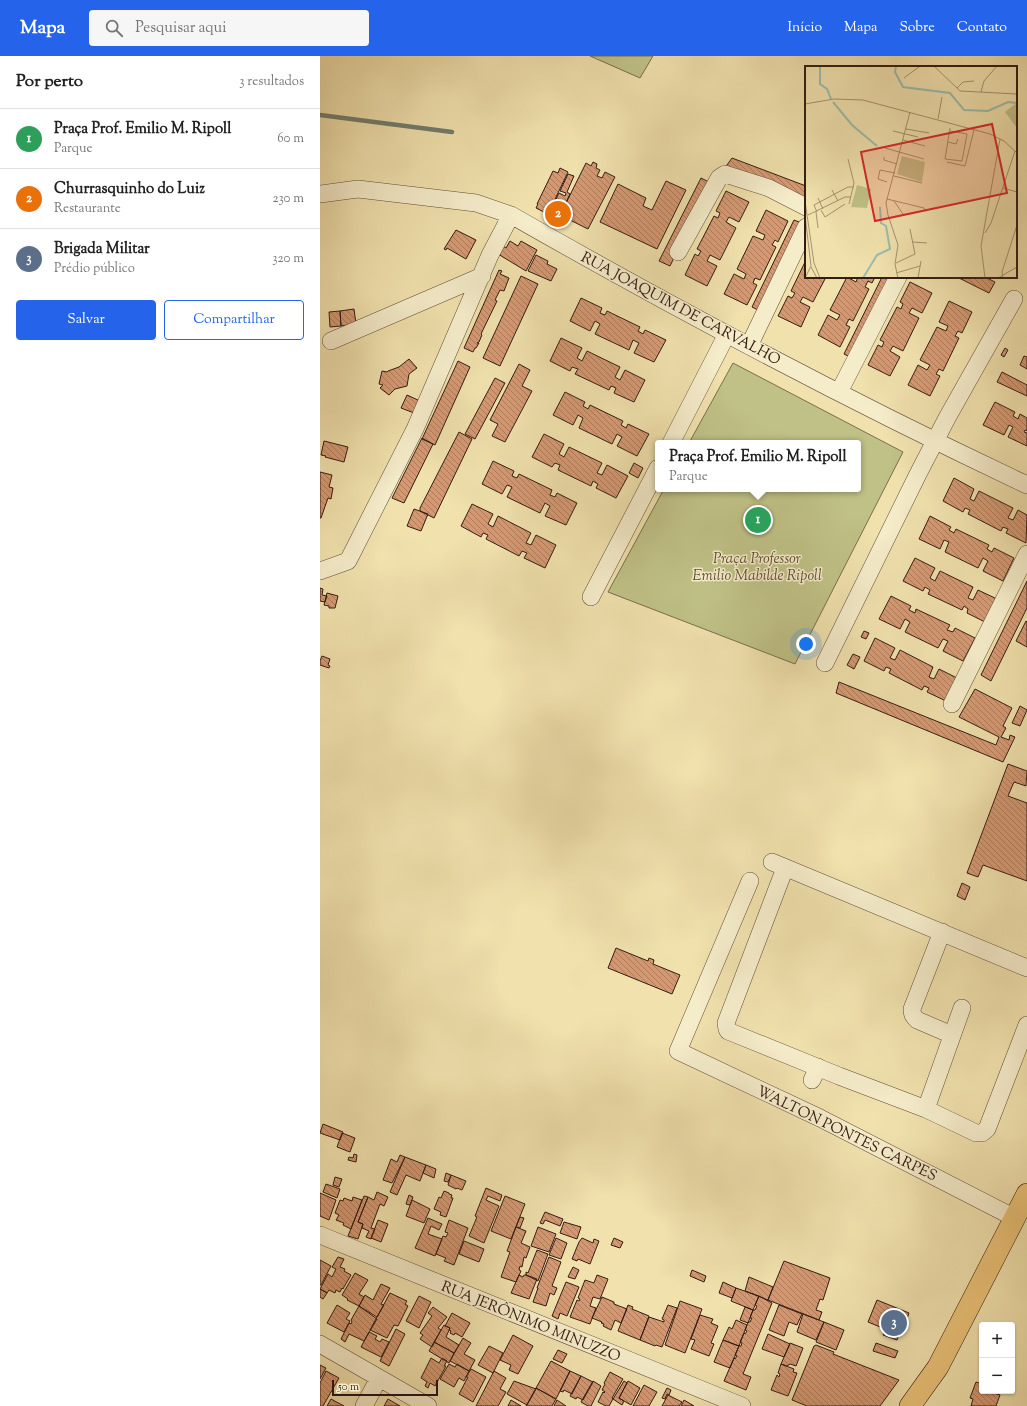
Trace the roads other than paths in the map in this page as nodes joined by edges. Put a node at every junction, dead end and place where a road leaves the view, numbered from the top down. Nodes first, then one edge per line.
1 (320, 194) edge
2 (805, 206) edge
3 (510, 215) junction
4 (805, 229) edge
5 (678, 252) dead end
6 (482, 276) junction
7 (897, 278) edge
8 (1014, 299) dead end
9 (727, 334) junction
10 (331, 341) dead end
11 (749, 346) junction
12 (839, 392) junction
13 (673, 440) edge
14 (935, 442) junction
15 (655, 474) edge
16 (1027, 485) edge
17 (1027, 554) edge
18 (320, 572) edge
19 (591, 597) dead end
20 (825, 663) dead end
21 (952, 704) dead end
22 (750, 881) dead end
23 (942, 932) junction
24 (1027, 968) edge
25 (962, 1008) dead end
26 (1027, 1025) edge
27 (952, 1035) junction
28 (926, 1109) junction
29 (1027, 1194) edge
30 (1015, 1218) junction
31 (320, 1235) edge
32 (320, 1344) edge
33 (379, 1378) junction
34 (364, 1406) edge
35 (428, 1406) edge
36 (742, 1406) edge
37 (910, 1406) edge

1 - 3 street, RUA JOAQUIM DE CARVALHO
2 - 5 street
3 - 6 street
3 - 9 street, RUA JOAQUIM DE CARVALHO
4 - 11 street
6 - 10 street
6 - 18 street
7 - 12 street
8 - 14 street
9 - 11 street, RUA JOAQUIM DE CARVALHO
9 - 13 street
11 - 12 street, RUA JOAQUIM DE CARVALHO
12 - 14 street, RUA JOAQUIM DE CARVALHO
14 - 16 street, RUA JOAQUIM DE CARVALHO
14 - 20 street
15 - 19 street
17 - 21 street
22 - 30 street, WALTON PONTES CARPES
23 - 24 street
23 - 27 street
23 - 28 street
25 - 27 street
26 - 28 street
27 - 28 street
29 - 30 main road
30 - 37 main road
31 - 36 street, RUA JERÔNIMO MINUZZO
32 - 33 street
33 - 34 street
33 - 35 street

